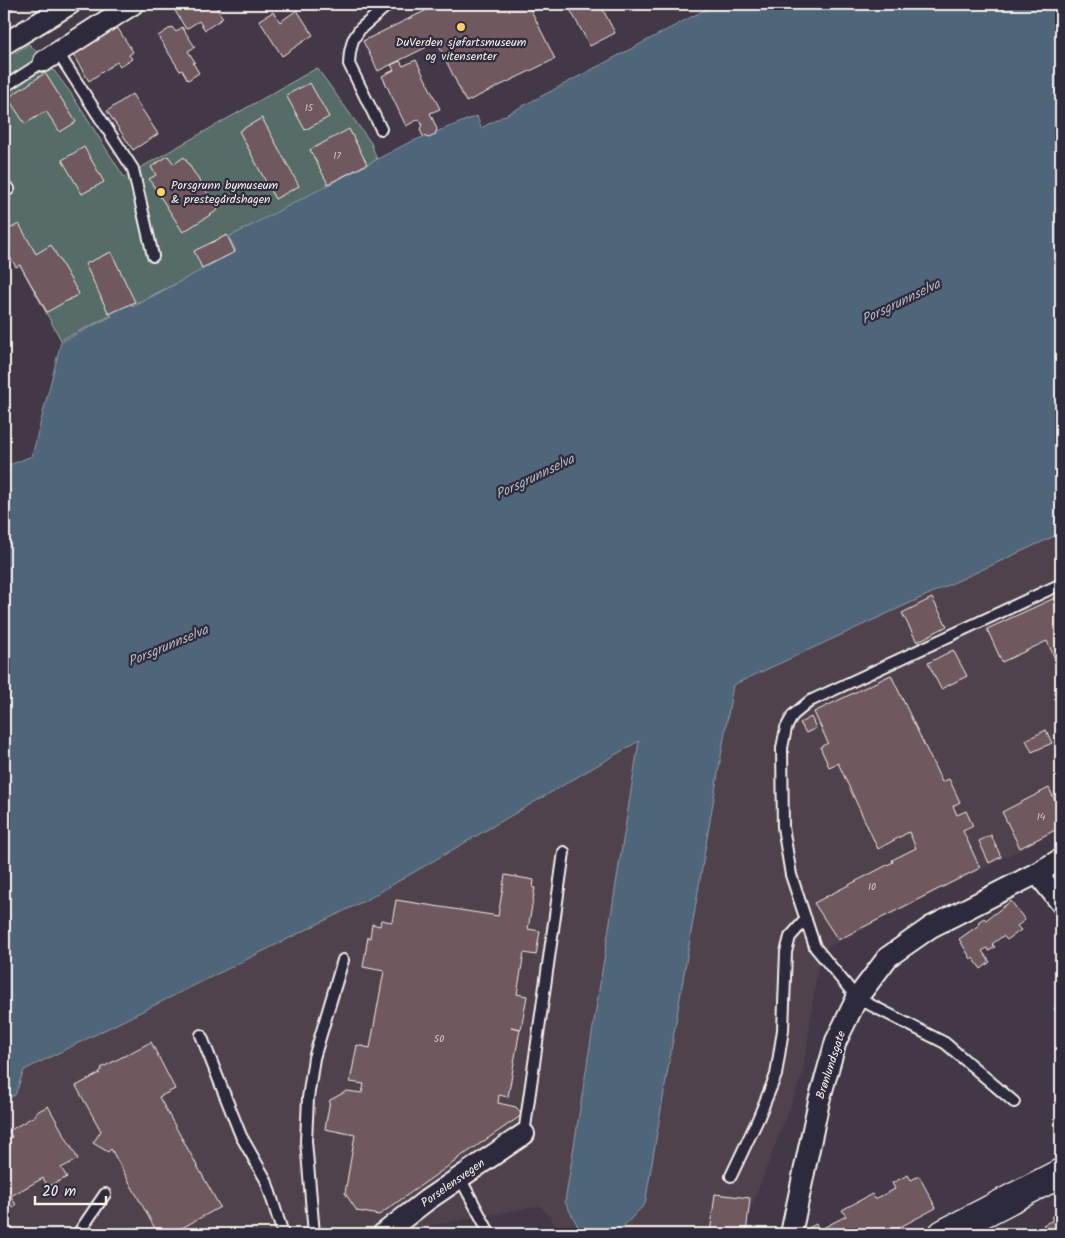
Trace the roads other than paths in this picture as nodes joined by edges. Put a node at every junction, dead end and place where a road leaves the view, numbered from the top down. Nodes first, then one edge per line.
1 (70, 4) edge
2 (133, 4) edge
3 (389, 4) edge
4 (4, 44) edge
5 (51, 57) junction
6 (4, 87) edge
7 (381, 128) dead end
8 (154, 256) dead end
9 (1061, 584) edge
10 (564, 852) dead end
11 (1061, 859) edge
12 (1037, 873) junction
13 (1061, 903) edge
14 (806, 919) junction
15 (343, 960) dead end
16 (857, 998) junction
17 (201, 1035) dead end
18 (1014, 1102) dead end
19 (524, 1134) joint
20 (1061, 1173) edge
21 (731, 1176) dead end
22 (460, 1178) junction
23 (106, 1194) dead end
24 (78, 1234) edge
25 (283, 1234) edge
26 (314, 1234) edge
27 (383, 1234) edge
28 (490, 1234) edge
29 (791, 1234) edge
30 (944, 1234) edge

1 - 4 street
2 - 5 street
3 - 7 lane
5 - 6 lane
5 - 8 lane
9 - 14 lane
10 - 19 lane
11 - 12 street, Brønlundsgate
12 - 13 street
12 - 16 street, Brønlundsgate
14 - 16 lane
14 - 21 lane
15 - 26 lane
16 - 18 lane
16 - 29 street, Brønlundsgate
17 - 25 lane
19 - 22 street, Porselensvegen
20 - 30 street
22 - 27 street, Porselensvegen
22 - 28 lane
23 - 24 lane

